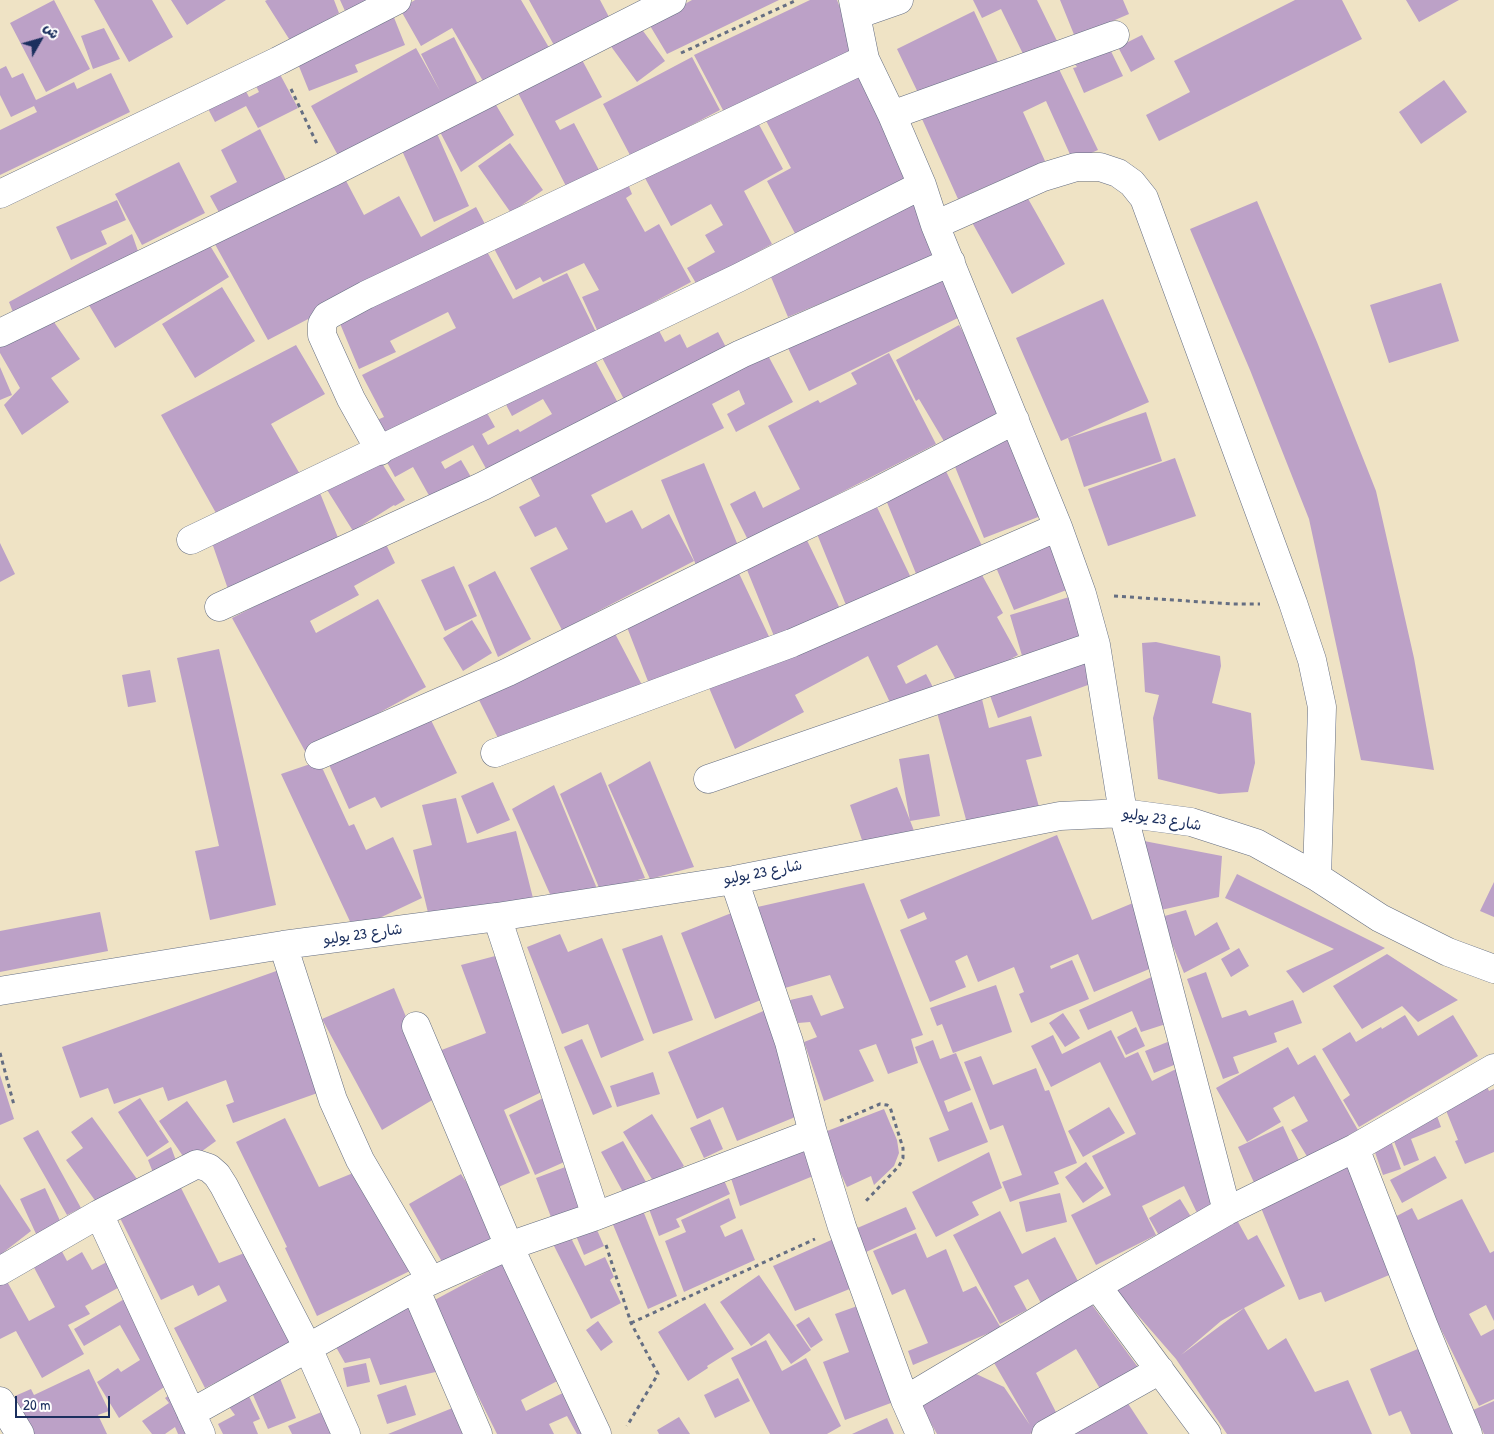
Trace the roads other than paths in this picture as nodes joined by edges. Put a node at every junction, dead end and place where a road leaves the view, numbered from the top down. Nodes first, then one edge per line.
1 (397, 0) edge
2 (672, 0) edge
3 (898, 0) edge
4 (854, 7) edge
5 (1115, 35) dead end
6 (865, 59) junction
7 (892, 115) junction
8 (922, 185) junction
9 (0, 194) edge
10 (935, 225) junction
11 (951, 262) junction
12 (0, 333) edge
13 (1015, 420) junction
14 (380, 450) junction
15 (1058, 527) junction
16 (191, 540) dead end
17 (219, 607) dead end
18 (1096, 645) junction
19 (494, 753) dead end
20 (319, 755) dead end
21 (708, 779) dead end
22 (1123, 813) junction
23 (1317, 877) junction
24 (734, 880) junction
25 (497, 916) junction
26 (283, 945) junction
27 (1494, 969) edge
28 (0, 991) edge
29 (416, 1026) dead end
30 (1494, 1068) edge
31 (813, 1133) junction
32 (1354, 1148) junction
33 (1227, 1211) junction
34 (99, 1214) junction
35 (596, 1216) junction
36 (509, 1246) junction
37 (0, 1271) edge
38 (423, 1284) junction
39 (1097, 1286) junction
40 (308, 1348) junction
41 (1160, 1370) junction
42 (905, 1400) junction
43 (196, 1424) edge
44 (1057, 1431) edge
45 (346, 1434) edge
46 (478, 1434) edge
47 (597, 1434) edge
48 (920, 1434) edge
49 (1207, 1434) edge
50 (1468, 1434) edge

1 - 9 street
2 - 12 street
3 - 4 street
4 - 6 street
5 - 7 street
6 - 7 street
6 - 14 street
7 - 8 street
8 - 10 street
8 - 14 street
10 - 11 street
10 - 23 street
11 - 13 street
11 - 17 street
13 - 15 street
13 - 20 street
14 - 16 street
15 - 18 street
15 - 19 street
18 - 21 street
18 - 22 street
22 - 23 street, شارع 23 يوليو
22 - 24 street, شارع 23 يوليو
22 - 33 street
23 - 27 street, شارع 23 يوليو
24 - 25 street, شارع 23 يوليو
24 - 31 street
25 - 26 street, شارع 23 يوليو
25 - 35 street
26 - 28 street, شارع 23 يوليو
26 - 38 street
29 - 36 street
30 - 32 street
31 - 35 street
31 - 42 street
32 - 33 street
32 - 50 street
33 - 39 street
34 - 37 street
34 - 40 street
34 - 43 street
35 - 36 street
36 - 38 street
36 - 47 street
38 - 40 street
38 - 46 street
39 - 41 street
39 - 42 street
40 - 43 street
40 - 45 street
41 - 44 street
41 - 49 street
42 - 48 street

